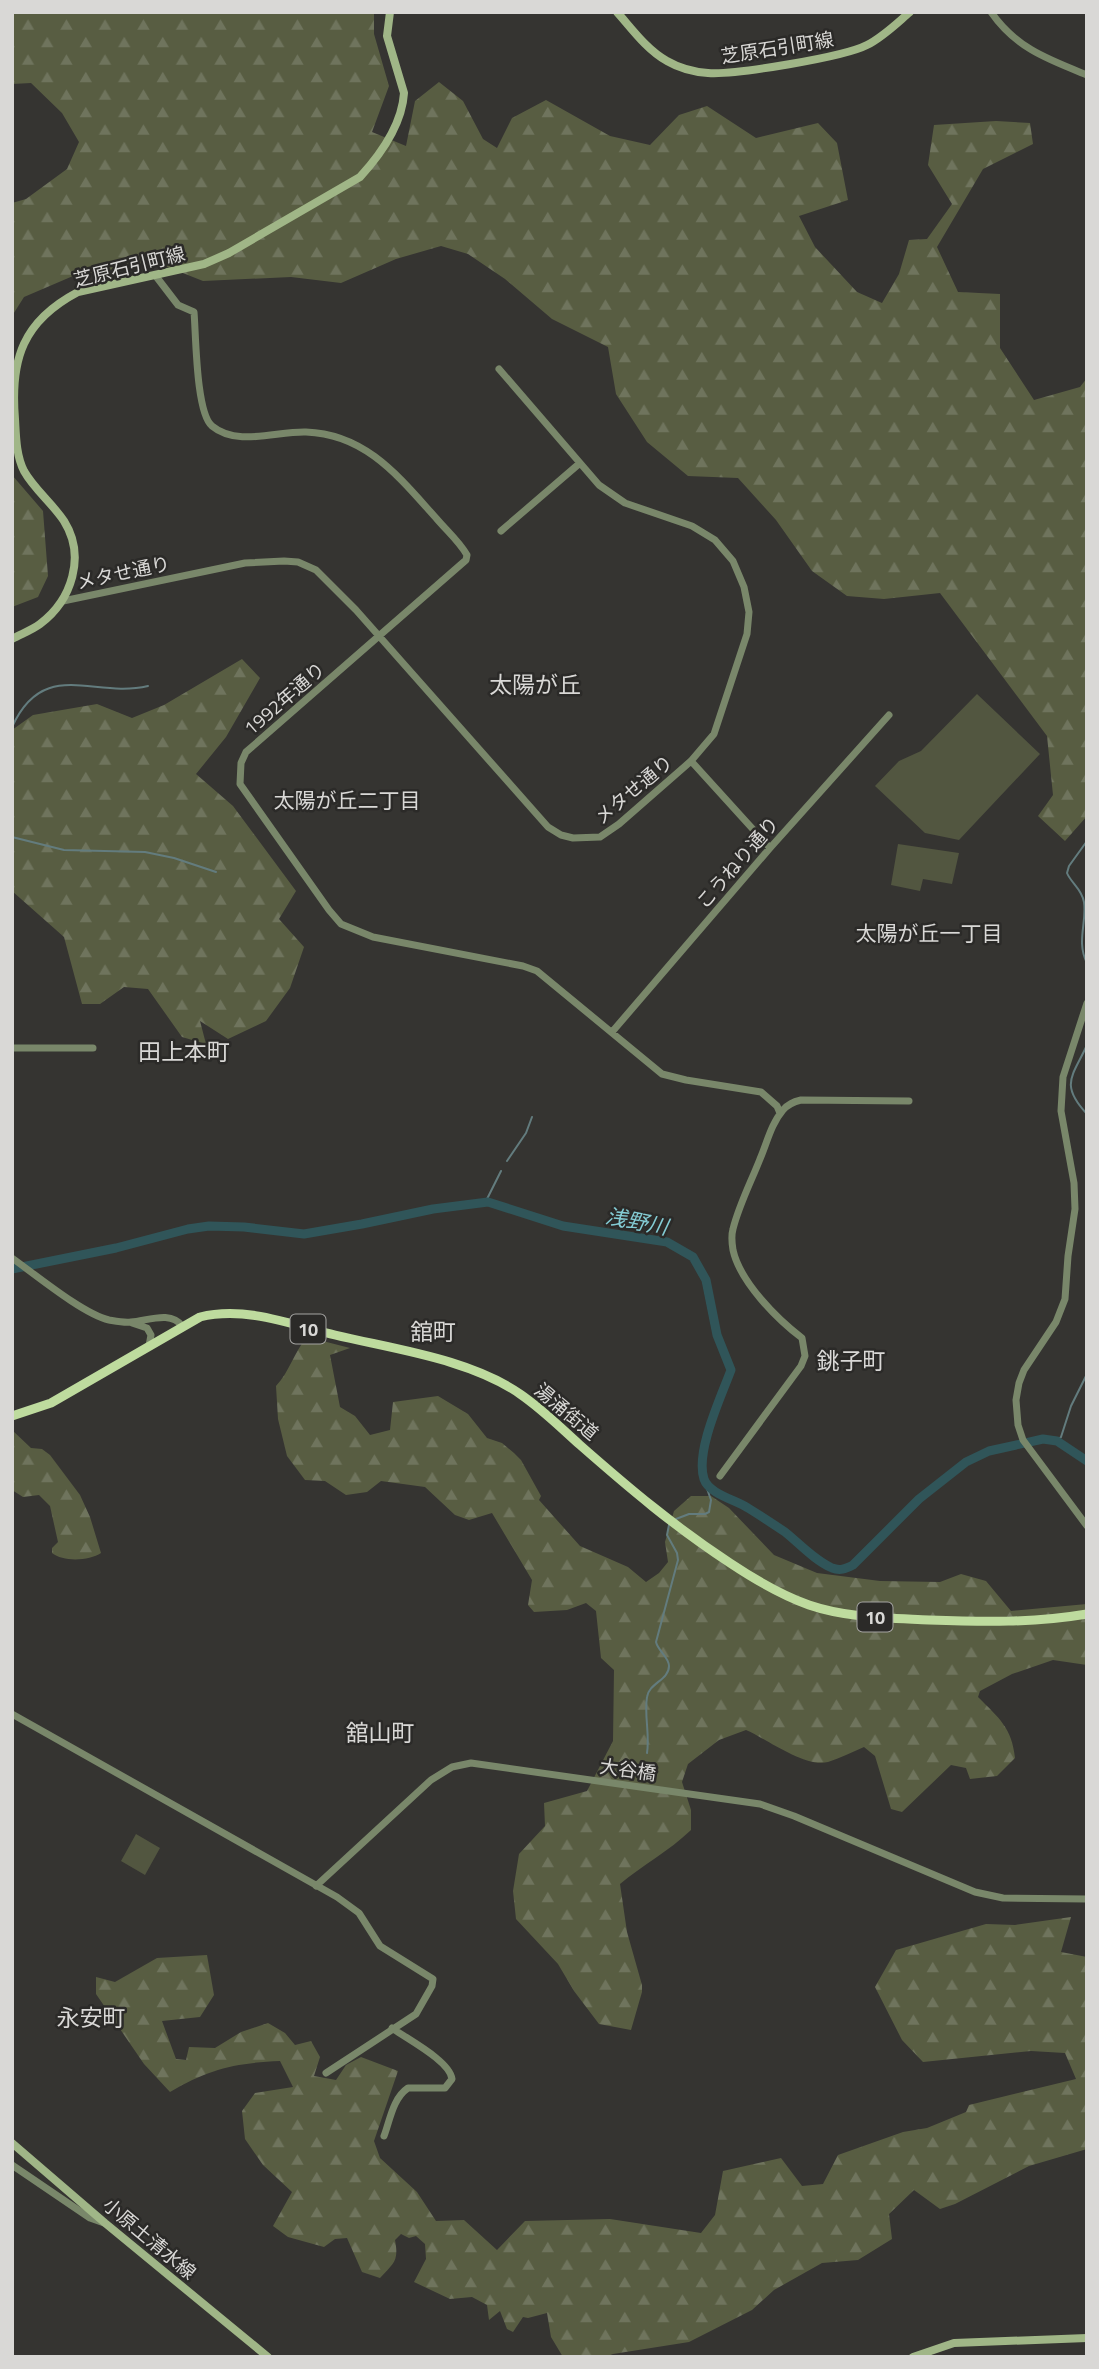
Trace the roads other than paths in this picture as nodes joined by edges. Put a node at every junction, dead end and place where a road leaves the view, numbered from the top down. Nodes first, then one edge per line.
1 (390, 12) edge
2 (617, 12) edge
3 (910, 12) edge
4 (991, 12) edge
5 (1087, 75) edge
6 (155, 275) junction
7 (499, 369) dead end
8 (580, 463) junction
9 (501, 531) dead end
10 (63, 601) junction
11 (378, 636) junction
12 (12, 639) edge
13 (890, 715) dead end
14 (691, 761) junction
15 (770, 848) junction
16 (1087, 1003) edge
17 (611, 1032) junction
18 (12, 1048) edge
19 (93, 1048) dead end
20 (909, 1101) dead end
21 (780, 1114) junction
22 (12, 1258) edge
23 (130, 1322) junction
24 (182, 1326) junction
25 (149, 1346) junction
26 (12, 1416) edge
27 (720, 1476) dead end
28 (1087, 1526) edge
29 (1087, 1614) edge
30 (12, 1714) edge
31 (316, 1886) junction
32 (1087, 1899) edge
33 (392, 2028) junction
34 (326, 2073) dead end
35 (384, 2136) dead end
36 (12, 2143) edge
37 (12, 2165) edge
38 (105, 2223) junction
39 (1087, 2337) edge
40 (268, 2357) edge
41 (913, 2357) edge

1 - 6 main road, 芝原石引町線
2 - 3 main road, 芝原石引町線
4 - 5 street
6 - 10 main road, 芝原石引町線
6 - 11 street, 1992年通り
7 - 8 street, メタせ通り
8 - 9 street
8 - 14 street, メタせ通り
10 - 11 street, メタせ通り
10 - 12 main road, 芝原石引町線
11 - 14 street, メタせ通り
11 - 17 street, 1992年通り
13 - 15 street, こうねり通り
14 - 15 street
15 - 17 street, こうねり通り
16 - 28 street
17 - 21 street, 1992年通り
18 - 19 street
20 - 21 street
21 - 27 street
22 - 23 street
23 - 24 street
23 - 25 street
24 - 25 main road, 湯涌街道 / 10
24 - 29 main road, 湯涌街道 / 10
25 - 26 main road, 湯涌街道 / 10
30 - 31 street
31 - 32 street, 大谷橋
31 - 33 street
33 - 34 street
33 - 35 street
36 - 38 main road, 小原土清水線
37 - 38 street
38 - 40 main road, 小原土清水線
39 - 41 main road

